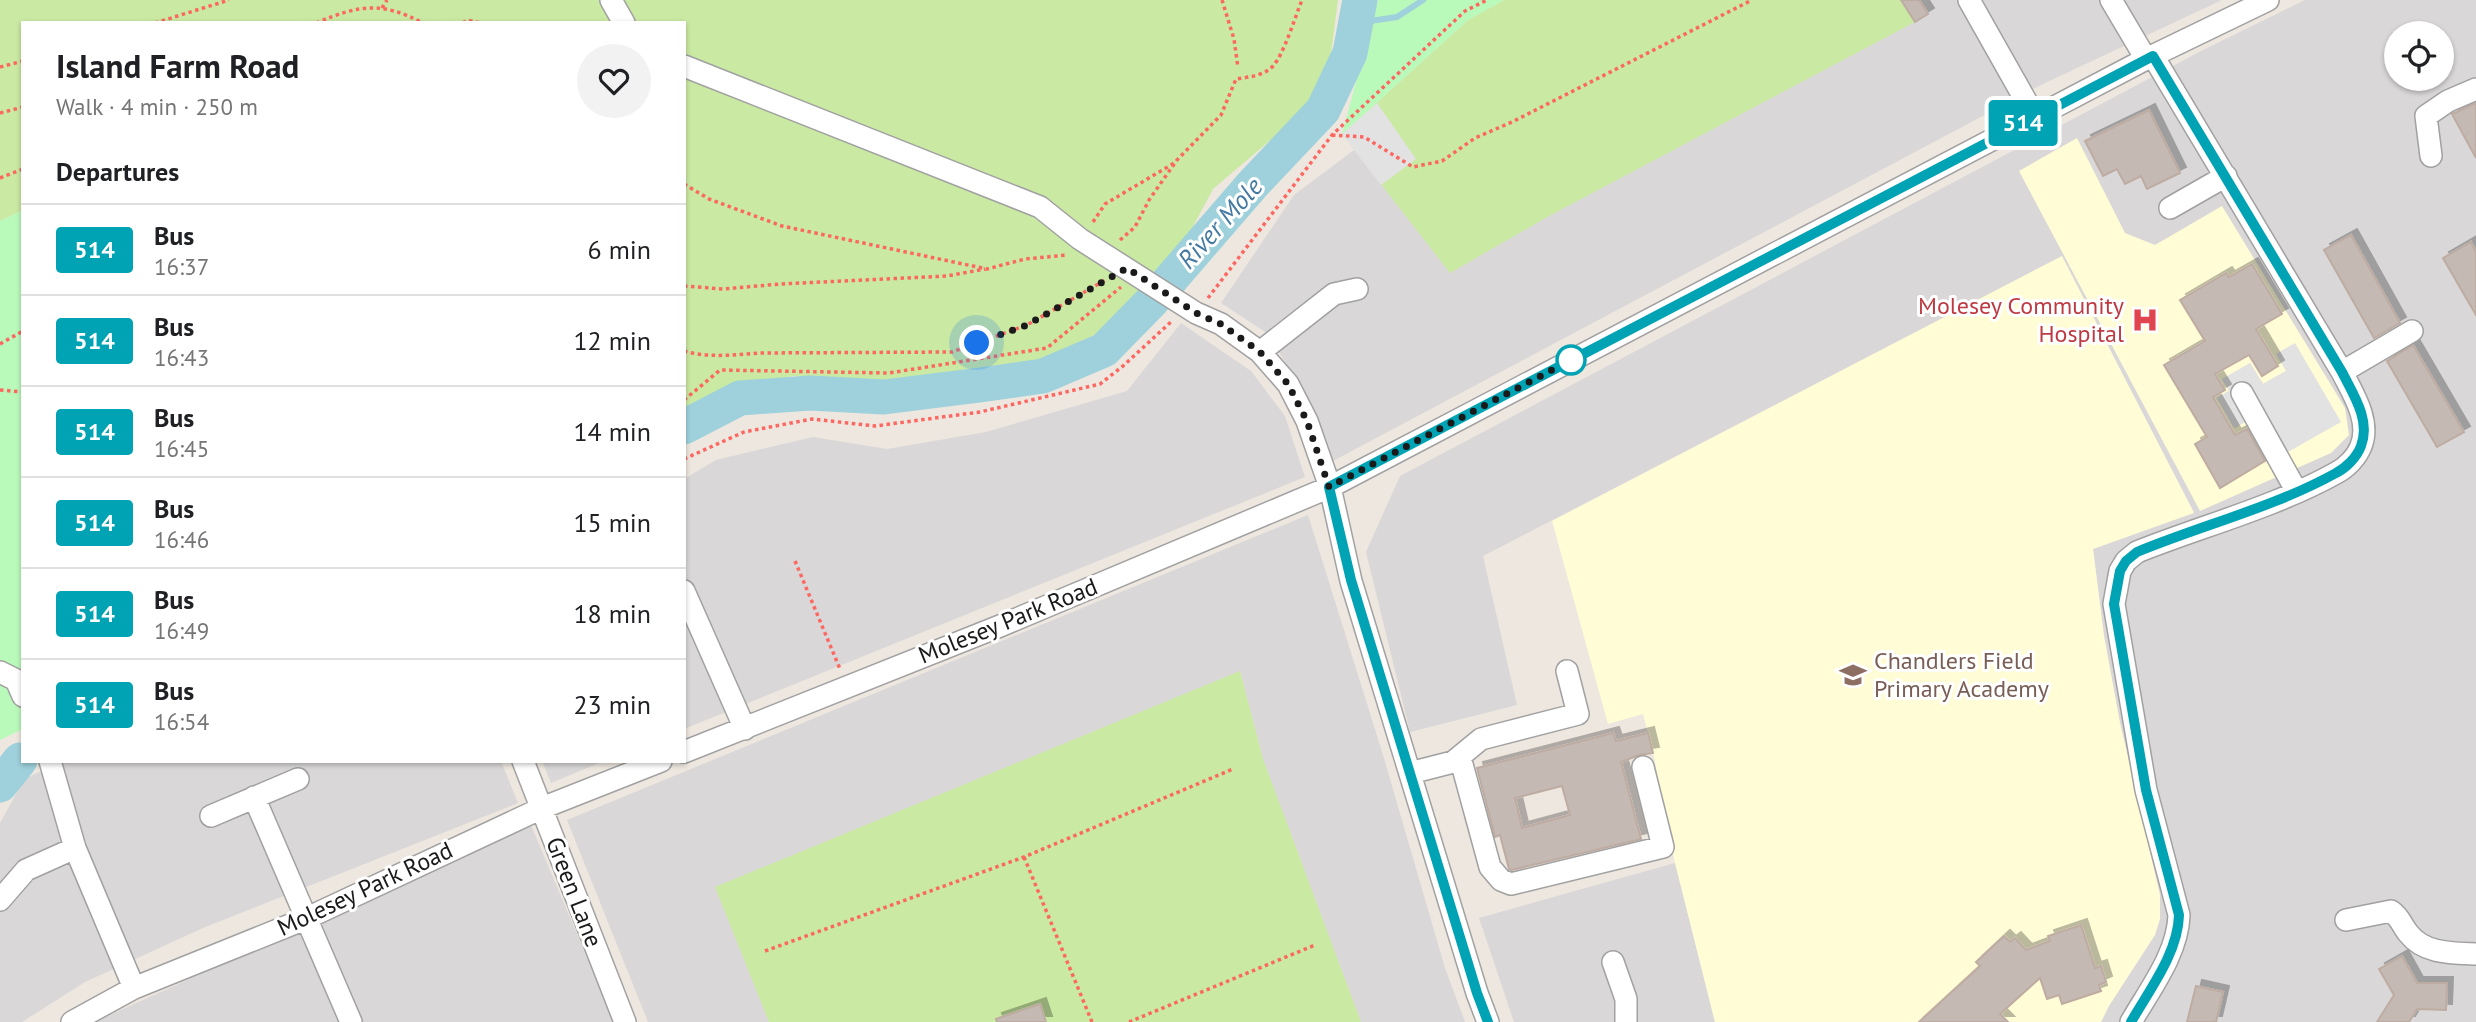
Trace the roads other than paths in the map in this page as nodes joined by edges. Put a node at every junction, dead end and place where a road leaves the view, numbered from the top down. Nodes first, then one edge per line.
1 (611, 0) edge
2 (1969, 0) edge
3 (2111, 0) edge
4 (2268, 0) edge
5 (623, 21) edge
6 (2149, 57) junction
7 (686, 67) edge
8 (2476, 89) edge
9 (2035, 117) junction
10 (2431, 156) dead end
11 (2226, 176) junction
12 (2170, 208) dead end
13 (1357, 289) dead end
14 (2412, 331) dead end
15 (1260, 352) junction
16 (2342, 372) junction
17 (2242, 393) dead end
18 (1329, 487) junction
19 (2297, 492) junction
20 (686, 596) edge
21 (1567, 671) dead end
22 (0, 672) edge
23 (21, 691) edge
24 (745, 729) junction
25 (686, 751) edge
26 (1460, 757) junction
27 (524, 763) edge
28 (656, 763) edge
29 (51, 764) edge
30 (1643, 767) dead end
31 (1410, 773) junction
32 (298, 779) dead end
33 (254, 797) junction
34 (542, 808) junction
35 (211, 816) dead end
36 (75, 848) junction
37 (0, 900) edge
38 (305, 919) junction
39 (2346, 920) dead end
40 (2476, 954) edge
41 (1613, 962) dead end
42 (134, 988) junction
43 (72, 1022) edge
44 (351, 1022) edge
45 (625, 1022) edge
46 (1488, 1022) edge
47 (1626, 1022) edge
48 (2131, 1022) edge

1 - 5 street
2 - 9 street
3 - 6 street
4 - 6 street, Molesey Park Road
6 - 9 street, Molesey Park Road
6 - 11 street
7 - 15 street
8 - 10 street
9 - 18 street, Molesey Park Road
11 - 12 street
11 - 16 street
13 - 15 street
14 - 16 street
15 - 18 street
16 - 19 street
17 - 19 street
18 - 24 street, Molesey Park Road
18 - 31 street
19 - 48 street
20 - 24 street
21 - 26 street
22 - 23 street
24 - 25 street, Molesey Park Road
26 - 30 street
26 - 31 street
27 - 34 street, Green Lane
28 - 34 street, Molesey Park Road
29 - 36 street
31 - 46 street
32 - 33 street
33 - 35 street
33 - 38 street
34 - 38 street, Molesey Park Road
34 - 45 street, Green Lane
36 - 37 street
36 - 42 street
38 - 42 street, Molesey Park Road
38 - 44 street
39 - 40 street
41 - 47 street
42 - 43 street, Molesey Park Road

